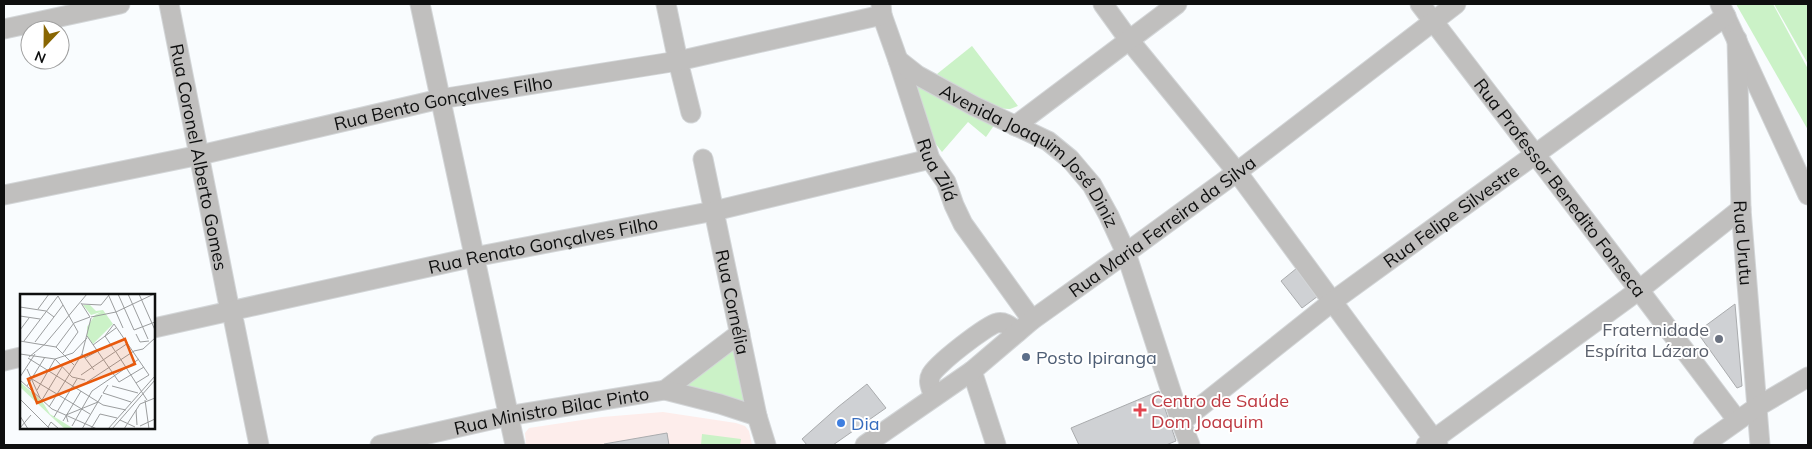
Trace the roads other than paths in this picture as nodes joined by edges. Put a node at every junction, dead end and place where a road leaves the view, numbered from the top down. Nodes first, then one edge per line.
1 (120, 4) edge
2 (169, 4) edge
3 (420, 4) edge
4 (666, 4) edge
5 (1103, 4) edge
6 (1177, 4) edge
7 (1420, 4) edge
8 (1456, 4) edge
9 (881, 10) edge
10 (1723, 10) edge
11 (1434, 20) junction
12 (4, 29) edge
13 (1737, 39) junction
14 (1129, 40) junction
15 (898, 60) junction
16 (678, 61) junction
17 (440, 99) junction
18 (692, 113) dead end
19 (1015, 126) junction
20 (200, 155) junction
21 (1536, 156) junction
22 (703, 159) dead end
23 (930, 159) junction
24 (1237, 172) junction
25 (4, 195) edge
26 (1808, 195) edge
27 (1741, 209) junction
28 (714, 211) junction
29 (1126, 253) junction
30 (474, 257) junction
31 (1640, 290) junction
32 (1333, 301) junction
33 (232, 316) junction
34 (1025, 326) junction
35 (155, 328) edge
36 (740, 333) junction
37 (20, 357) edge
38 (4, 361) edge
39 (972, 371) junction
40 (1808, 377) edge
41 (666, 390) junction
42 (934, 397) junction
43 (1757, 407) junction
44 (508, 416) junction
45 (757, 416) junction
46 (1737, 420) junction
47 (1181, 422) junction
48 (1433, 443) edge
49 (258, 445) edge
50 (380, 445) edge
51 (515, 445) edge
52 (766, 445) edge
53 (866, 445) edge
54 (996, 445) edge
55 (1190, 445) edge
56 (1703, 445) edge
57 (1760, 445) edge

1 - 12 street
2 - 20 street, Rua Coronel Alberto Gomes
3 - 17 street
4 - 16 street
5 - 14 street
6 - 14 street
7 - 11 street, Rua Professor Benedito Fonseca
8 - 11 street, Rua Maria Ferreira da Silva
9 - 15 street, Rua Zilá
9 - 16 street, Rua Bento Gonçalves Filho
10 - 13 street
10 - 21 street, Rua Felipe Silvestre
11 - 21 street, Rua Professor Benedito Fonseca
11 - 24 street, Rua Maria Ferreira da Silva
13 - 26 street
13 - 27 street, Rua Urutu
14 - 19 street
14 - 24 street
15 - 19 street, Avenida Joaquim José Diniz
15 - 23 street, Rua Zilá
16 - 17 street, Rua Bento Gonçalves Filho
16 - 18 street
17 - 20 street, Rua Bento Gonçalves Filho
17 - 30 street
19 - 29 street, Avenida Joaquim José Diniz
20 - 25 street, Rua Bento Gonçalves Filho
20 - 33 street, Rua Coronel Alberto Gomes
21 - 31 street, Rua Professor Benedito Fonseca
21 - 32 street, Rua Felipe Silvestre
22 - 28 street, Rua Cornélia
23 - 28 street, Rua Renato Gonçalves Filho
23 - 34 street, Rua Zilá
24 - 29 street, Rua Maria Ferreira da Silva
24 - 32 street
27 - 31 street
27 - 43 street, Rua Urutu
28 - 30 street, Rua Renato Gonçalves Filho
28 - 36 street, Rua Cornélia
29 - 34 street, Rua Maria Ferreira da Silva
29 - 47 street, Avenida Joaquim José Diniz
30 - 33 street, Rua Renato Gonçalves Filho
30 - 44 street
31 - 46 street, Rua Professor Benedito Fonseca
31 - 48 street
32 - 47 street, Rua Felipe Silvestre
32 - 48 street
33 - 35 street, Rua Renato Gonçalves Filho
33 - 49 street, Rua Coronel Alberto Gomes
34 - 39 street, Rua Maria Ferreira da Silva
34 - 42 street
36 - 41 street, Rua Ministro Bilac Pinto
36 - 45 street, Rua Cornélia
37 - 38 street
39 - 42 street, Rua Maria Ferreira da Silva
39 - 54 street
40 - 43 street
41 - 44 street, Rua Ministro Bilac Pinto
41 - 45 street, Rua Ministro Bilac Pinto
42 - 53 street, Rua Maria Ferreira da Silva
43 - 46 street
43 - 57 street, Rua Urutu
44 - 50 street, Rua Ministro Bilac Pinto
44 - 51 street
45 - 52 street, Rua Cornélia
46 - 56 street
47 - 55 street, Avenida Joaquim José Diniz

